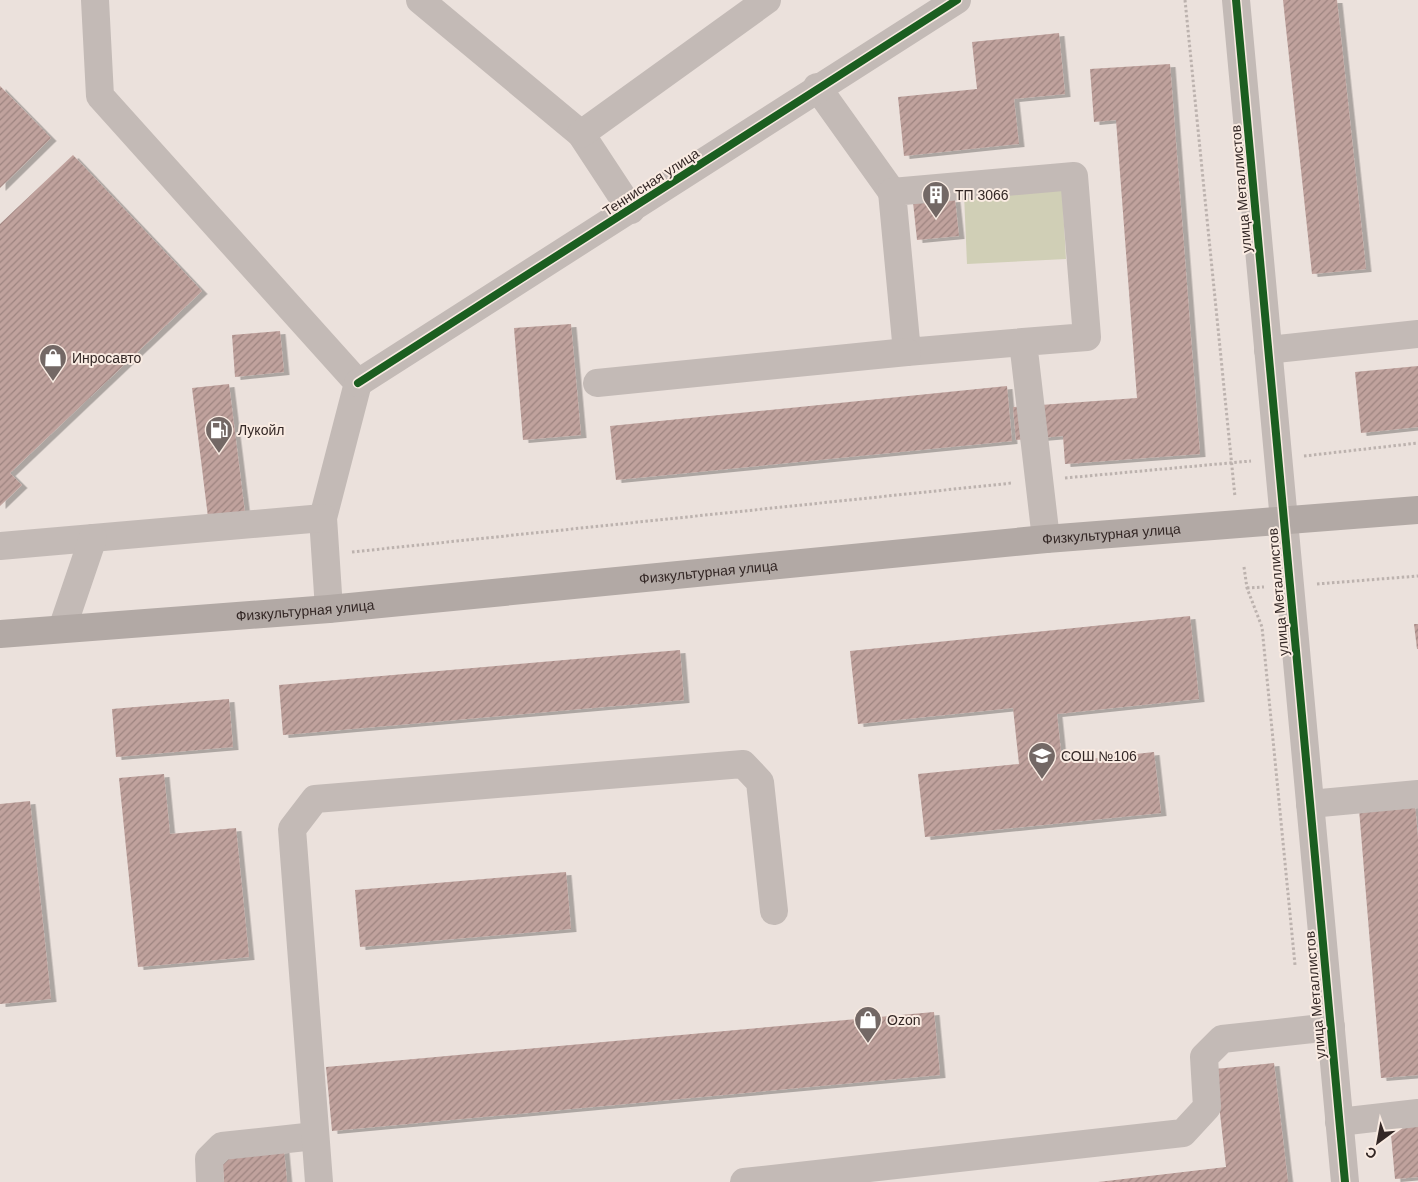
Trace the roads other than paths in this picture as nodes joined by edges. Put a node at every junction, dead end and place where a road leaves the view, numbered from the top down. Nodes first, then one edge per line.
1 (95, 0) edge
2 (420, 0) edge
3 (767, 0) edge
4 (957, 0) edge
5 (1238, 1) edge
6 (818, 88) junction
7 (581, 134) junction
8 (892, 192) junction
9 (631, 210) junction
10 (1418, 334) edge
11 (1023, 342) junction
12 (1268, 350) junction
13 (907, 352) junction
14 (358, 383) junction
15 (597, 383) dead end
16 (1418, 510) edge
17 (323, 518) junction
18 (1284, 521) junction
19 (93, 538) junction
20 (1046, 539) junction
21 (0, 546) edge
22 (330, 610) junction
23 (62, 629) junction
24 (0, 634) edge
25 (1418, 794) edge
26 (1310, 804) junction
27 (774, 911) dead end
28 (1331, 1027) junction
29 (1418, 1113) edge
30 (1339, 1122) junction
31 (316, 1136) junction
32 (210, 1182) edge
33 (319, 1182) edge
34 (744, 1182) edge
35 (1345, 1182) edge

1 - 14 street
2 - 7 street
3 - 7 street
4 - 6 street, Теннисная улица
5 - 12 street, улица Металлистов
6 - 8 street
6 - 9 street, Теннисная улица
7 - 9 street
8 - 11 street
8 - 13 street
9 - 14 street, Теннисная улица
10 - 12 street
11 - 13 street
11 - 20 street
12 - 18 street, улица Металлистов
13 - 15 street
14 - 17 street
16 - 18 main road, Физкультурная улица
17 - 19 street
17 - 22 street
18 - 20 main road, Физкультурная улица
18 - 26 street, улица Металлистов
19 - 21 street
19 - 23 street
20 - 22 main road, Физкультурная улица
22 - 23 main road, Физкультурная улица
23 - 24 main road, Физкультурная улица
25 - 26 street
26 - 28 street, улица Металлистов
27 - 31 street
28 - 30 street, улица Металлистов
28 - 34 street
29 - 30 street
30 - 35 street, улица Металлистов
31 - 32 street
31 - 33 street

